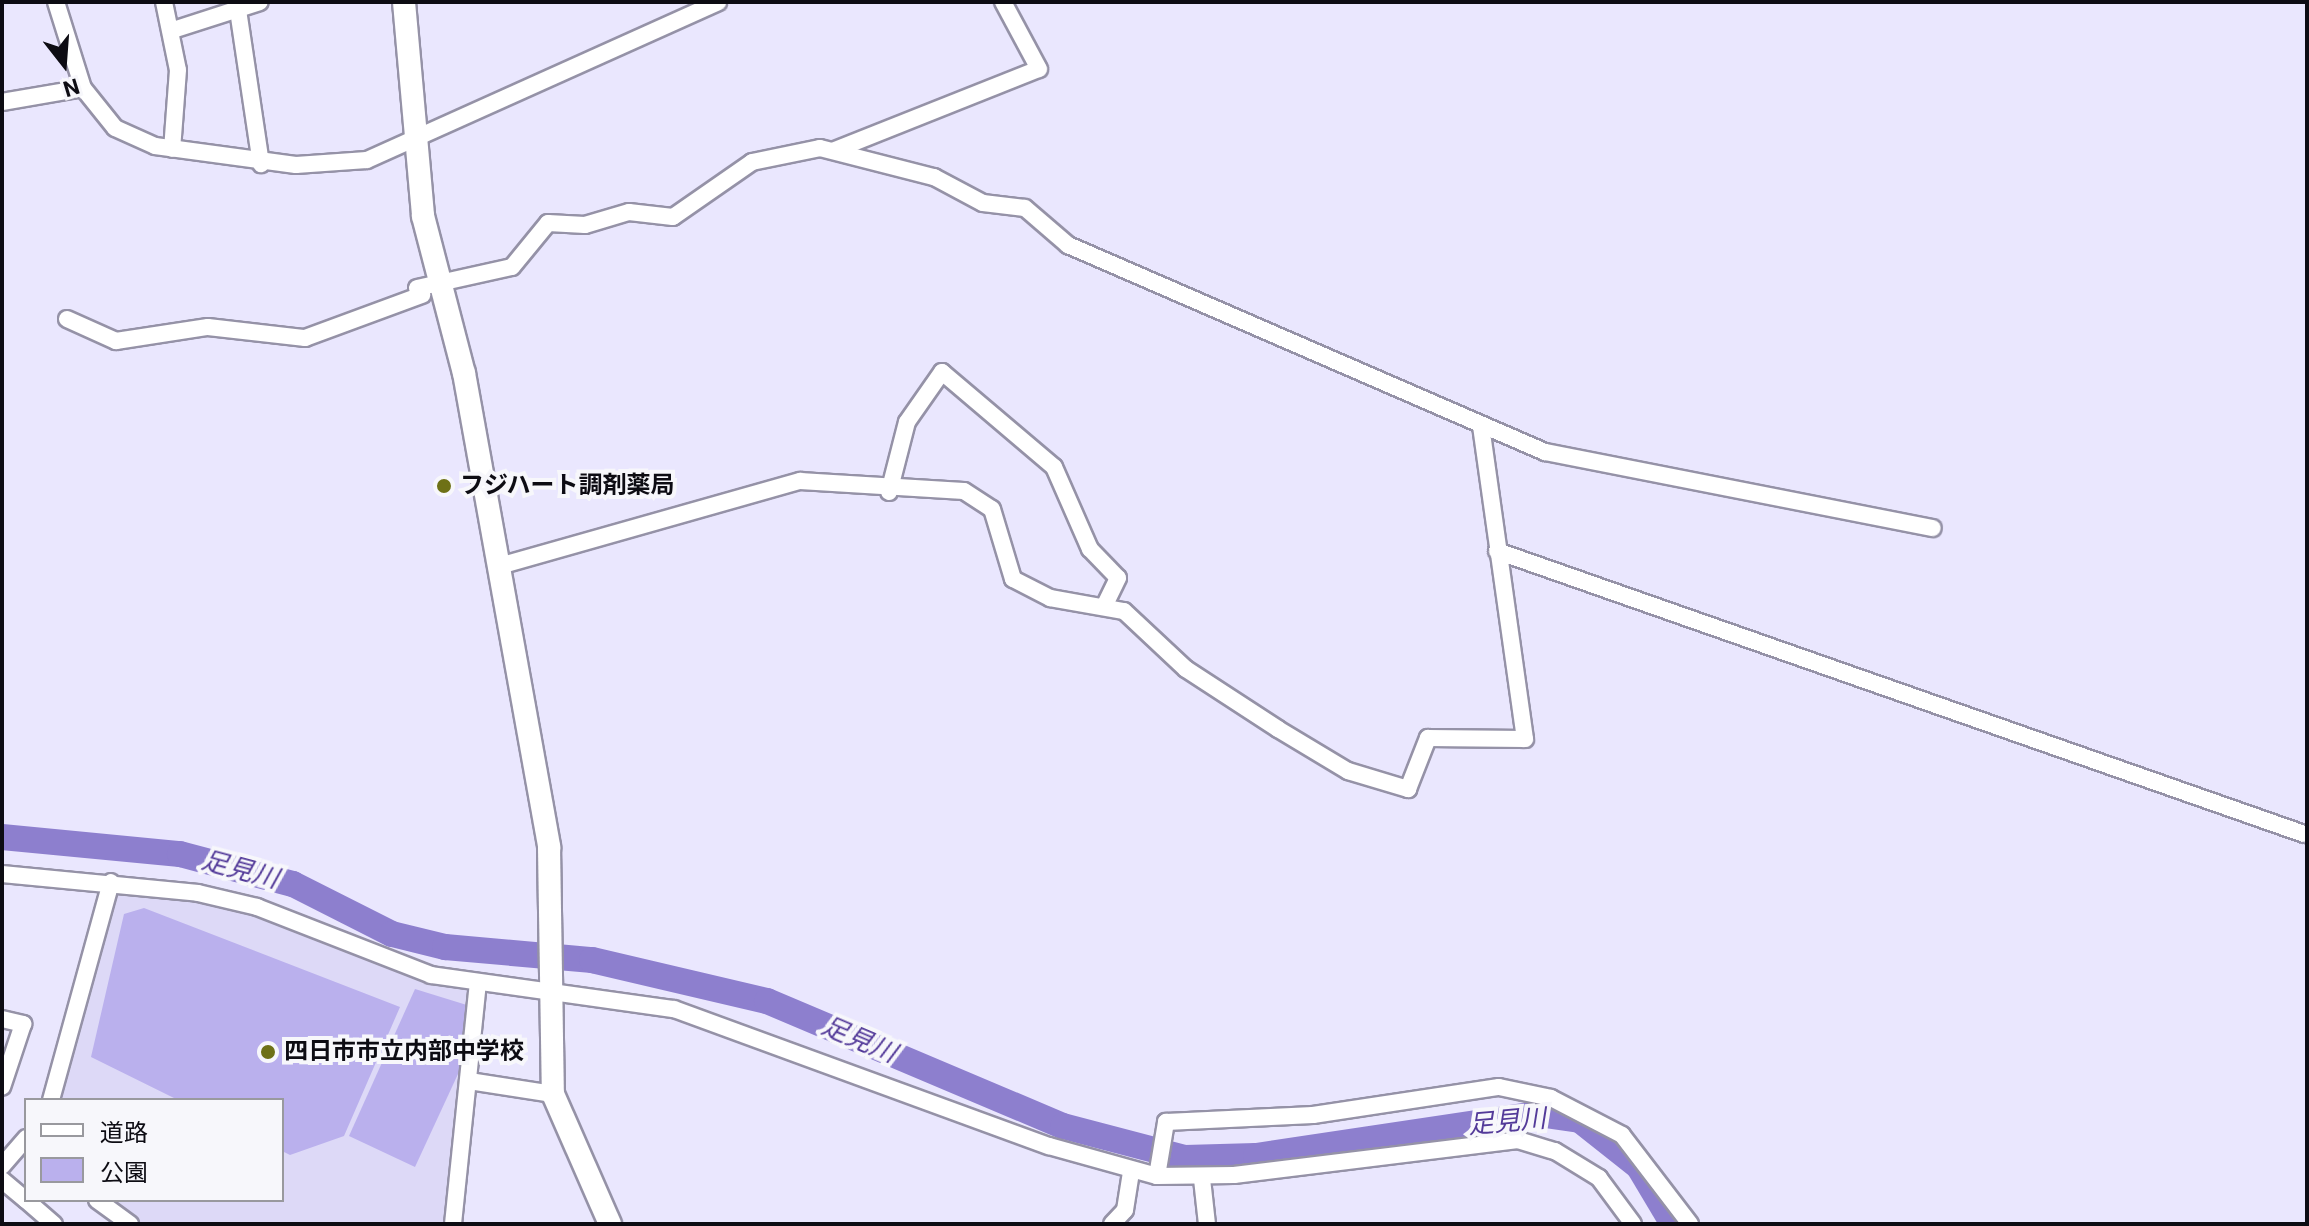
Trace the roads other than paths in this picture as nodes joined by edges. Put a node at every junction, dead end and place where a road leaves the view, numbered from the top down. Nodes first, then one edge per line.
1 (56, 2) edge
2 (164, 2) edge
3 (260, 2) edge
4 (404, 2) edge
5 (718, 2) edge
6 (1003, 2) edge
7 (238, 10) junction
8 (173, 30) junction
9 (83, 88) junction
10 (2, 102) edge
11 (412, 140) junction
12 (172, 149) junction
13 (833, 151) junction
14 (261, 164) junction
15 (439, 279) junction
16 (67, 319) dead end
17 (1481, 425) junction
18 (889, 492) junction
19 (1933, 528) dead end
20 (1497, 551) junction
21 (499, 566) junction
22 (1105, 605) junction
23 (2304, 834) dead end
24 (2, 874) edge
25 (111, 882) junction
26 (478, 984) junction
27 (554, 994) junction
28 (2, 1019) edge
29 (469, 1081) junction
30 (2, 1087) edge
31 (553, 1094) junction
32 (52, 1098) edge
33 (24, 1140) edge
34 (2, 1166) edge
35 (1131, 1171) junction
36 (1158, 1174) junction
37 (1202, 1179) junction
38 (2, 1180) edge
39 (24, 1198) edge
40 (28, 1202) edge
41 (100, 1202) edge
42 (54, 1224) edge
43 (130, 1224) edge
44 (453, 1224) edge
45 (610, 1224) edge
46 (1112, 1224) edge
47 (1207, 1224) edge
48 (1633, 1224) edge
49 (1690, 1224) edge

1 - 9 street
2 - 8 street
3 - 7 street
4 - 11 street
5 - 11 street
6 - 13 street
7 - 8 street
7 - 14 street
8 - 12 street
9 - 10 street
9 - 12 street
11 - 14 street
11 - 15 street
12 - 14 street
13 - 15 street
13 - 17 street
15 - 16 street
15 - 21 street
17 - 19 street
17 - 20 street
18 - 21 street
18 - 22 street
18 - 22 street
20 - 22 street
20 - 23 street
21 - 27 street
24 - 25 street
25 - 26 street
25 - 32 street
26 - 27 street
26 - 29 street
27 - 31 street
27 - 35 street
28 - 30 street
29 - 31 street
29 - 44 street
31 - 45 street
33 - 34 street
35 - 36 street
35 - 46 street
36 - 37 street
36 - 49 street
37 - 47 street
37 - 48 street
38 - 39 street
40 - 42 street
41 - 43 street

